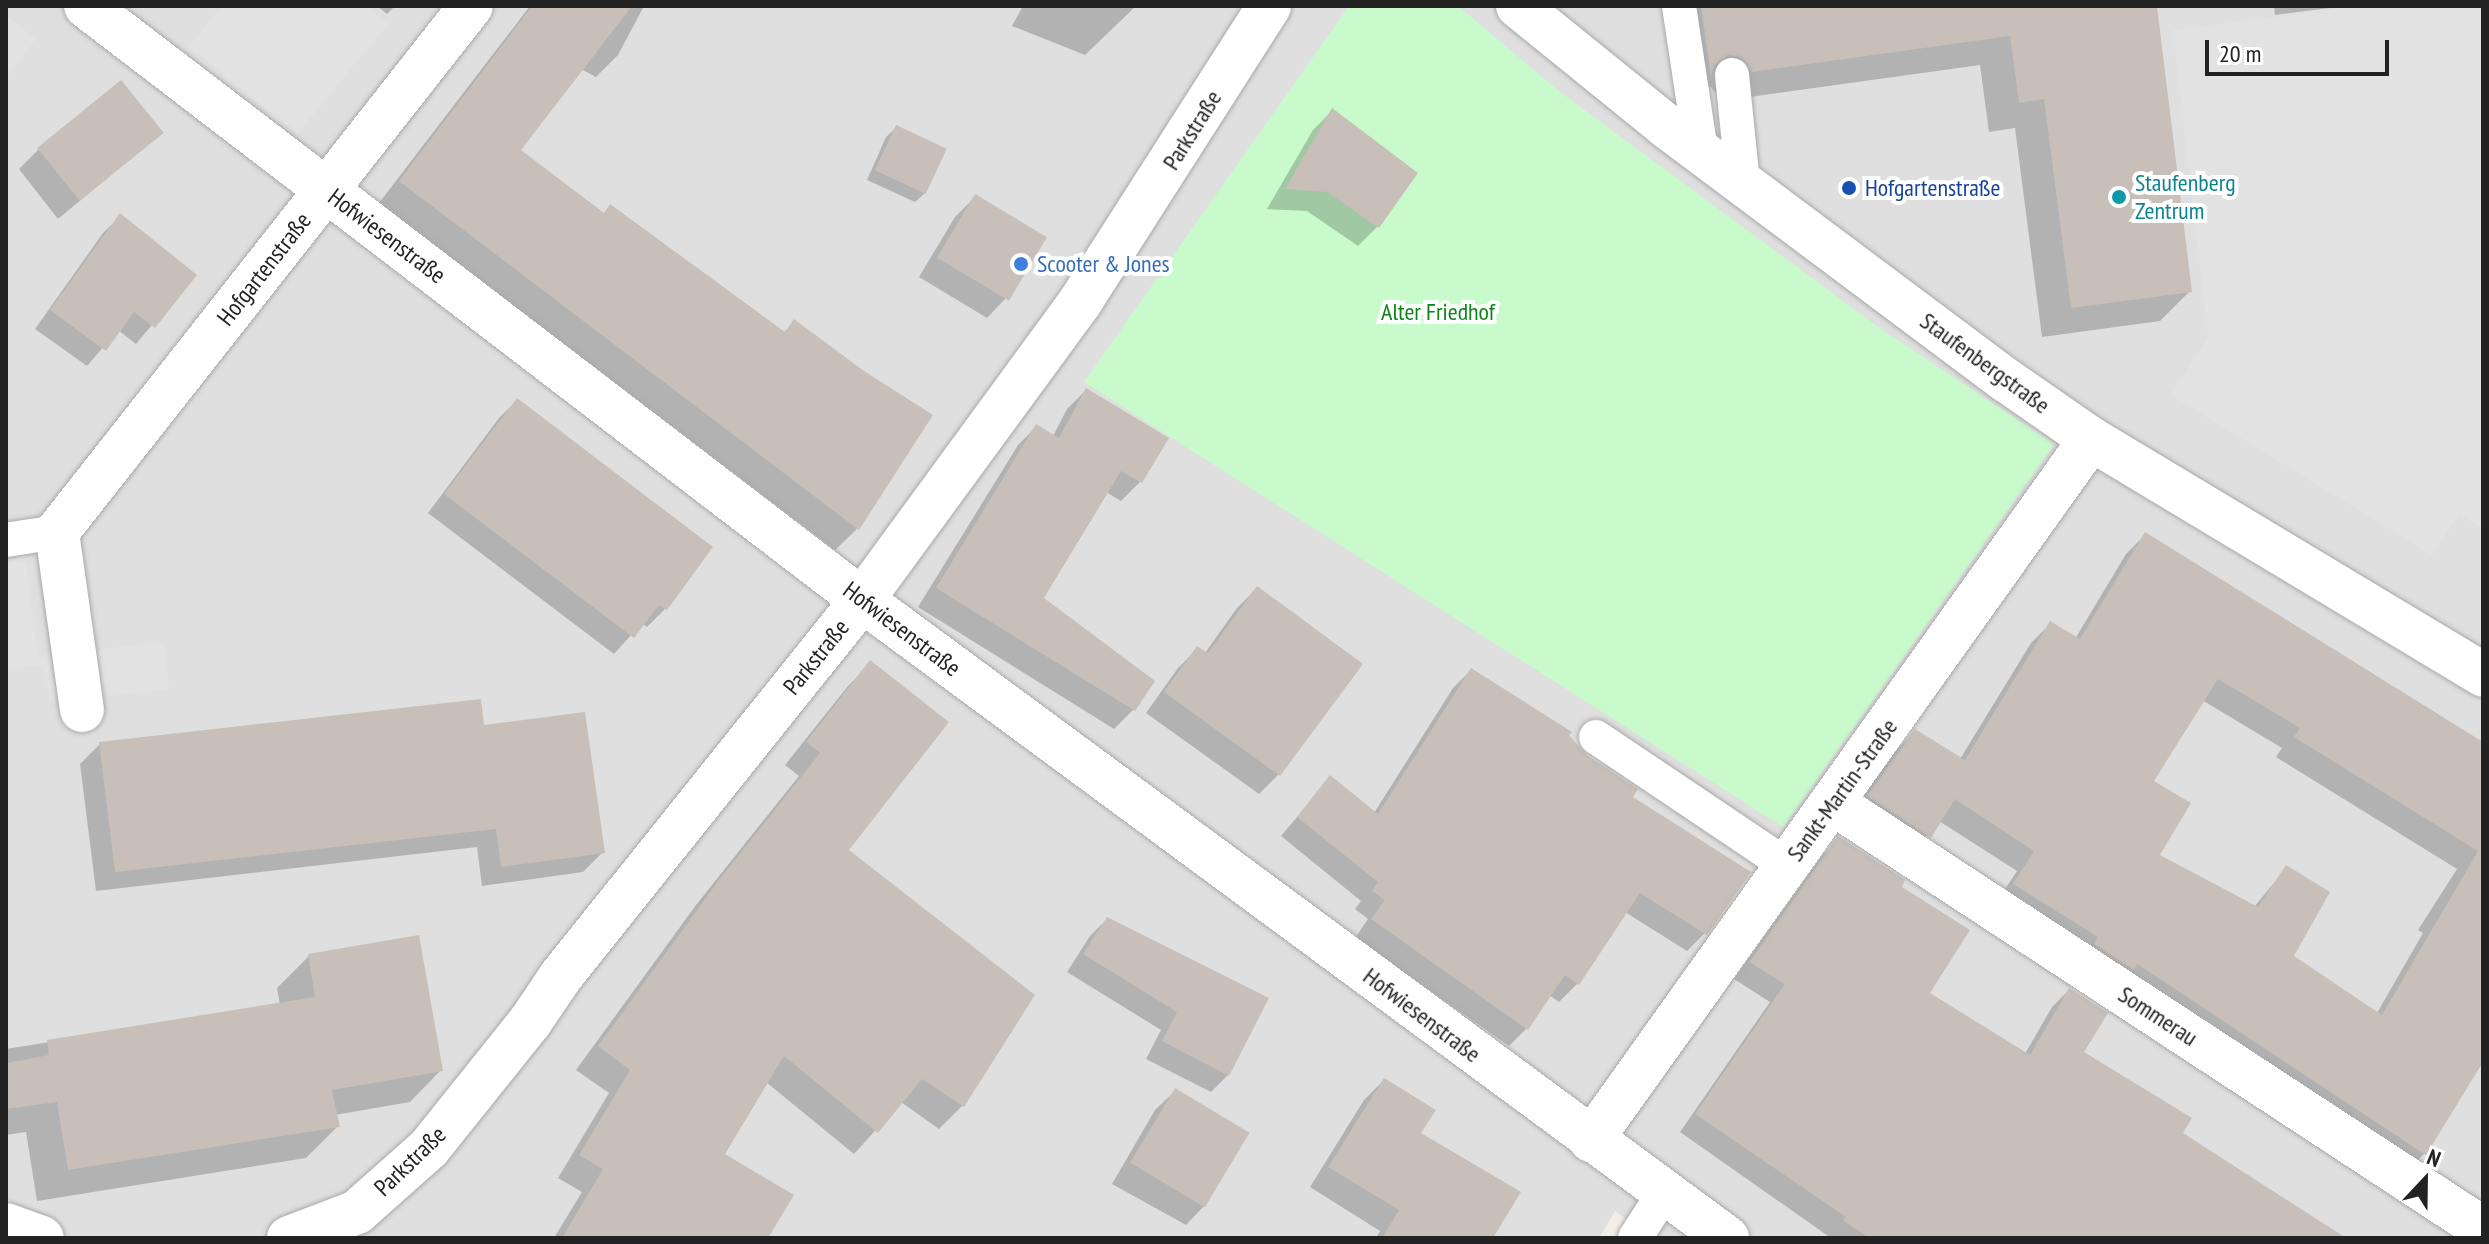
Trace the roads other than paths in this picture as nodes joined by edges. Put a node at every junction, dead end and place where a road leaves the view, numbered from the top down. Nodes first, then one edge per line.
1 (86, 6) edge
2 (471, 6) edge
3 (1269, 6) edge
4 (1518, 6) edge
5 (1679, 6) edge
6 (1732, 75) dead end
7 (1701, 152) junction
8 (1743, 184) junction
9 (327, 190) junction
10 (2091, 439) junction
11 (57, 532) junction
12 (6, 540) edge
13 (862, 600) junction
14 (2483, 675) edge
15 (82, 710) dead end
16 (1596, 737) dead end
17 (1833, 803) junction
18 (1788, 866) junction
19 (1591, 1140) junction
20 (1664, 1193) junction
21 (6, 1225) edge
22 (2468, 1229) edge
23 (42, 1238) edge
24 (289, 1238) edge
25 (1635, 1238) edge
26 (1727, 1238) edge

1 - 9 street, Hofwiesenstraße
2 - 9 street, Hofgartenstraße
3 - 13 street, Parkstraße
4 - 7 street, Staufenbergstraße
5 - 7 lane
6 - 8 lane
7 - 8 street, Staufenbergstraße
8 - 10 street, Staufenbergstraße
9 - 11 street, Hofgartenstraße
9 - 13 street, Hofwiesenstraße
10 - 14 street, Staufenbergstraße
10 - 17 street, Sankt-Martin-Straße
11 - 12 lane
11 - 15 street
13 - 19 street, Hofwiesenstraße
13 - 24 street, Parkstraße
16 - 18 lane
17 - 18 street, Sankt-Martin-Straße
17 - 22 street, Sommerau
18 - 19 street, Sankt-Martin-Straße
19 - 20 street, Hofwiesenstraße
20 - 25 lane
20 - 26 street, Hofwiesenstraße
21 - 23 street

